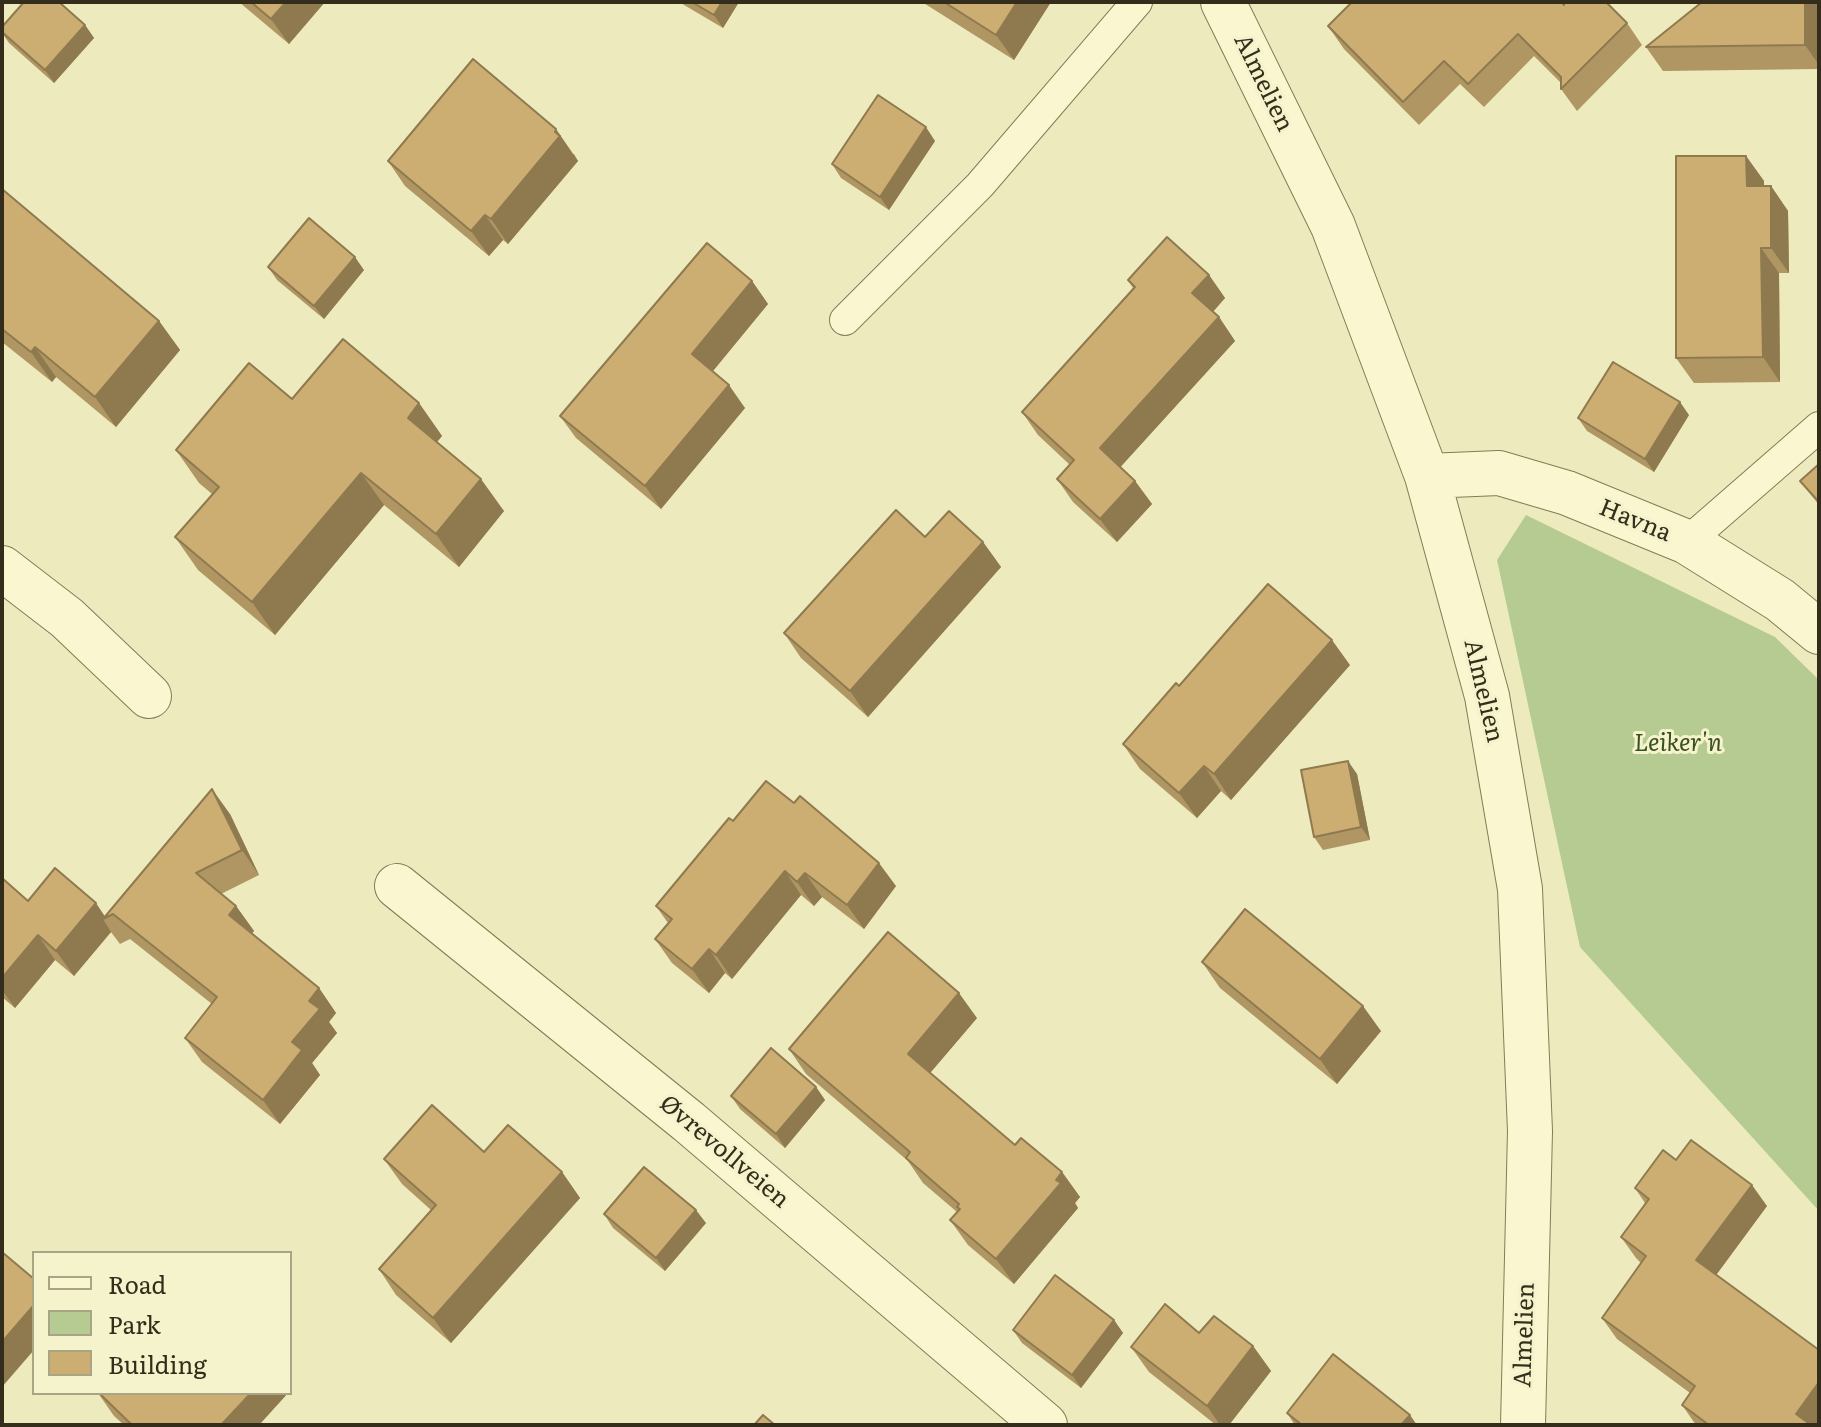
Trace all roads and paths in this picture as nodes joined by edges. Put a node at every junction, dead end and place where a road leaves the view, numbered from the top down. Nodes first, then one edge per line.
1 (1137, 2) edge
2 (1223, 2) edge
3 (845, 320) dead end
4 (1819, 427) edge
5 (1427, 476) junction
6 (1687, 542) junction
7 (2, 568) edge
8 (1819, 632) edge
9 (149, 696) dead end
10 (397, 886) dead end
11 (1034, 1422) edge
12 (1523, 1425) edge

1 - 3 lane
2 - 5 street, Almelien
4 - 6 lane
5 - 6 street, Havna
5 - 12 street, Almelien
6 - 8 street, Havna
7 - 9 street
10 - 11 street, Øvrevollveien

